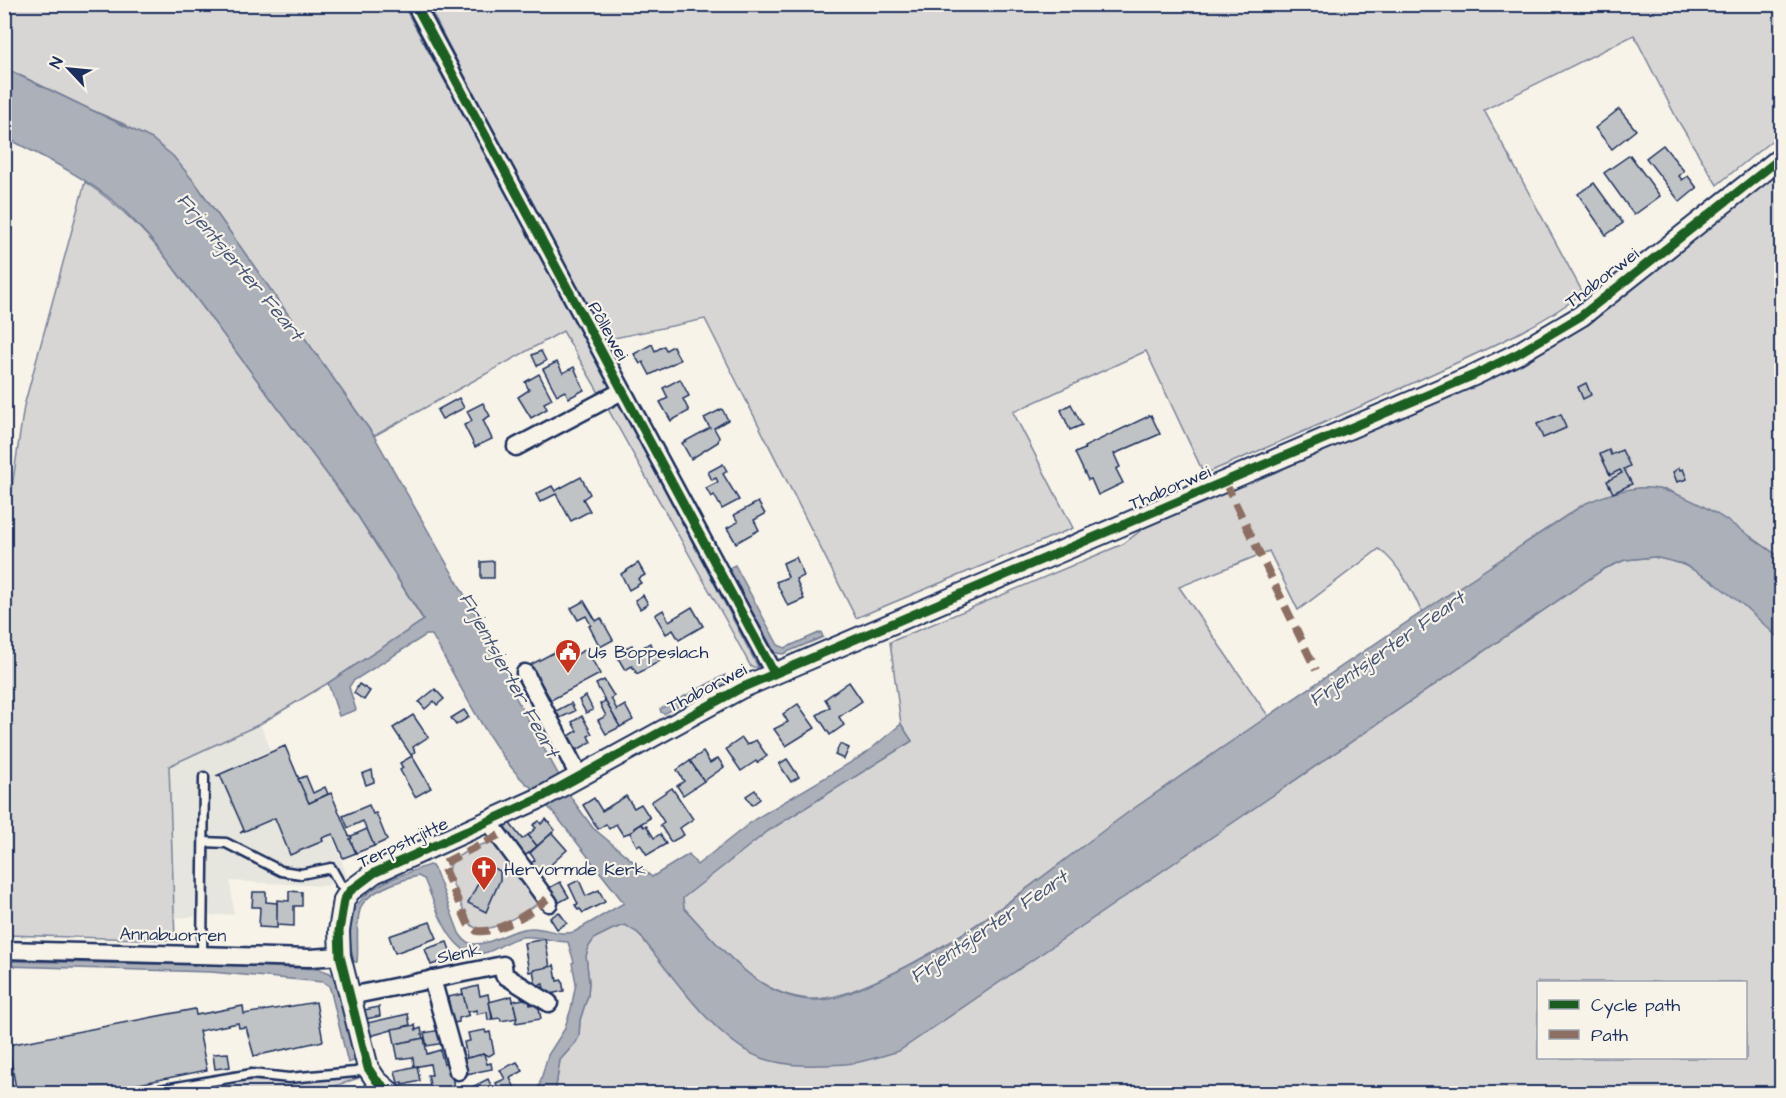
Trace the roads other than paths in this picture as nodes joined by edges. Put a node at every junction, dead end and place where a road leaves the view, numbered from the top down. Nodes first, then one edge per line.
1 (415, 4) edge
2 (1782, 157) edge
3 (622, 391) junction
4 (516, 447) dead end
5 (525, 673) dead end
6 (774, 673) junction
7 (204, 777) dead end
8 (572, 780) junction
9 (540, 798) joint
10 (491, 821) junction
11 (204, 842) junction
12 (350, 891) junction
13 (549, 903) dead end
14 (4, 950) edge
15 (202, 955) junction
16 (340, 956) junction
17 (432, 979) junction
18 (351, 996) junction
19 (549, 1003) dead end
20 (368, 1068) junction
21 (458, 1071) dead end
22 (136, 1094) edge
23 (392, 1094) edge

1 - 3 street, Pôllewei
2 - 6 street, Thaborwei
3 - 4 street
3 - 6 street, Pôllewei
5 - 8 street
6 - 8 street, Thaborwei
7 - 11 lane
8 - 9 street, Thaborwei
9 - 10 street, Terpstrjitte
10 - 12 street, Terpstrjitte
10 - 13 street
11 - 12 lane
11 - 15 lane
12 - 16 street, Terpstrjitte
14 - 15 street, Annabuorren
15 - 16 street, Annabuorren
16 - 18 street, Terpstrjitte
17 - 18 street, Slenk
17 - 19 street, Slenk
17 - 21 street, Slenk
18 - 20 street, Terpstrjitte
20 - 22 lane
20 - 23 street, Terpstrjitte

